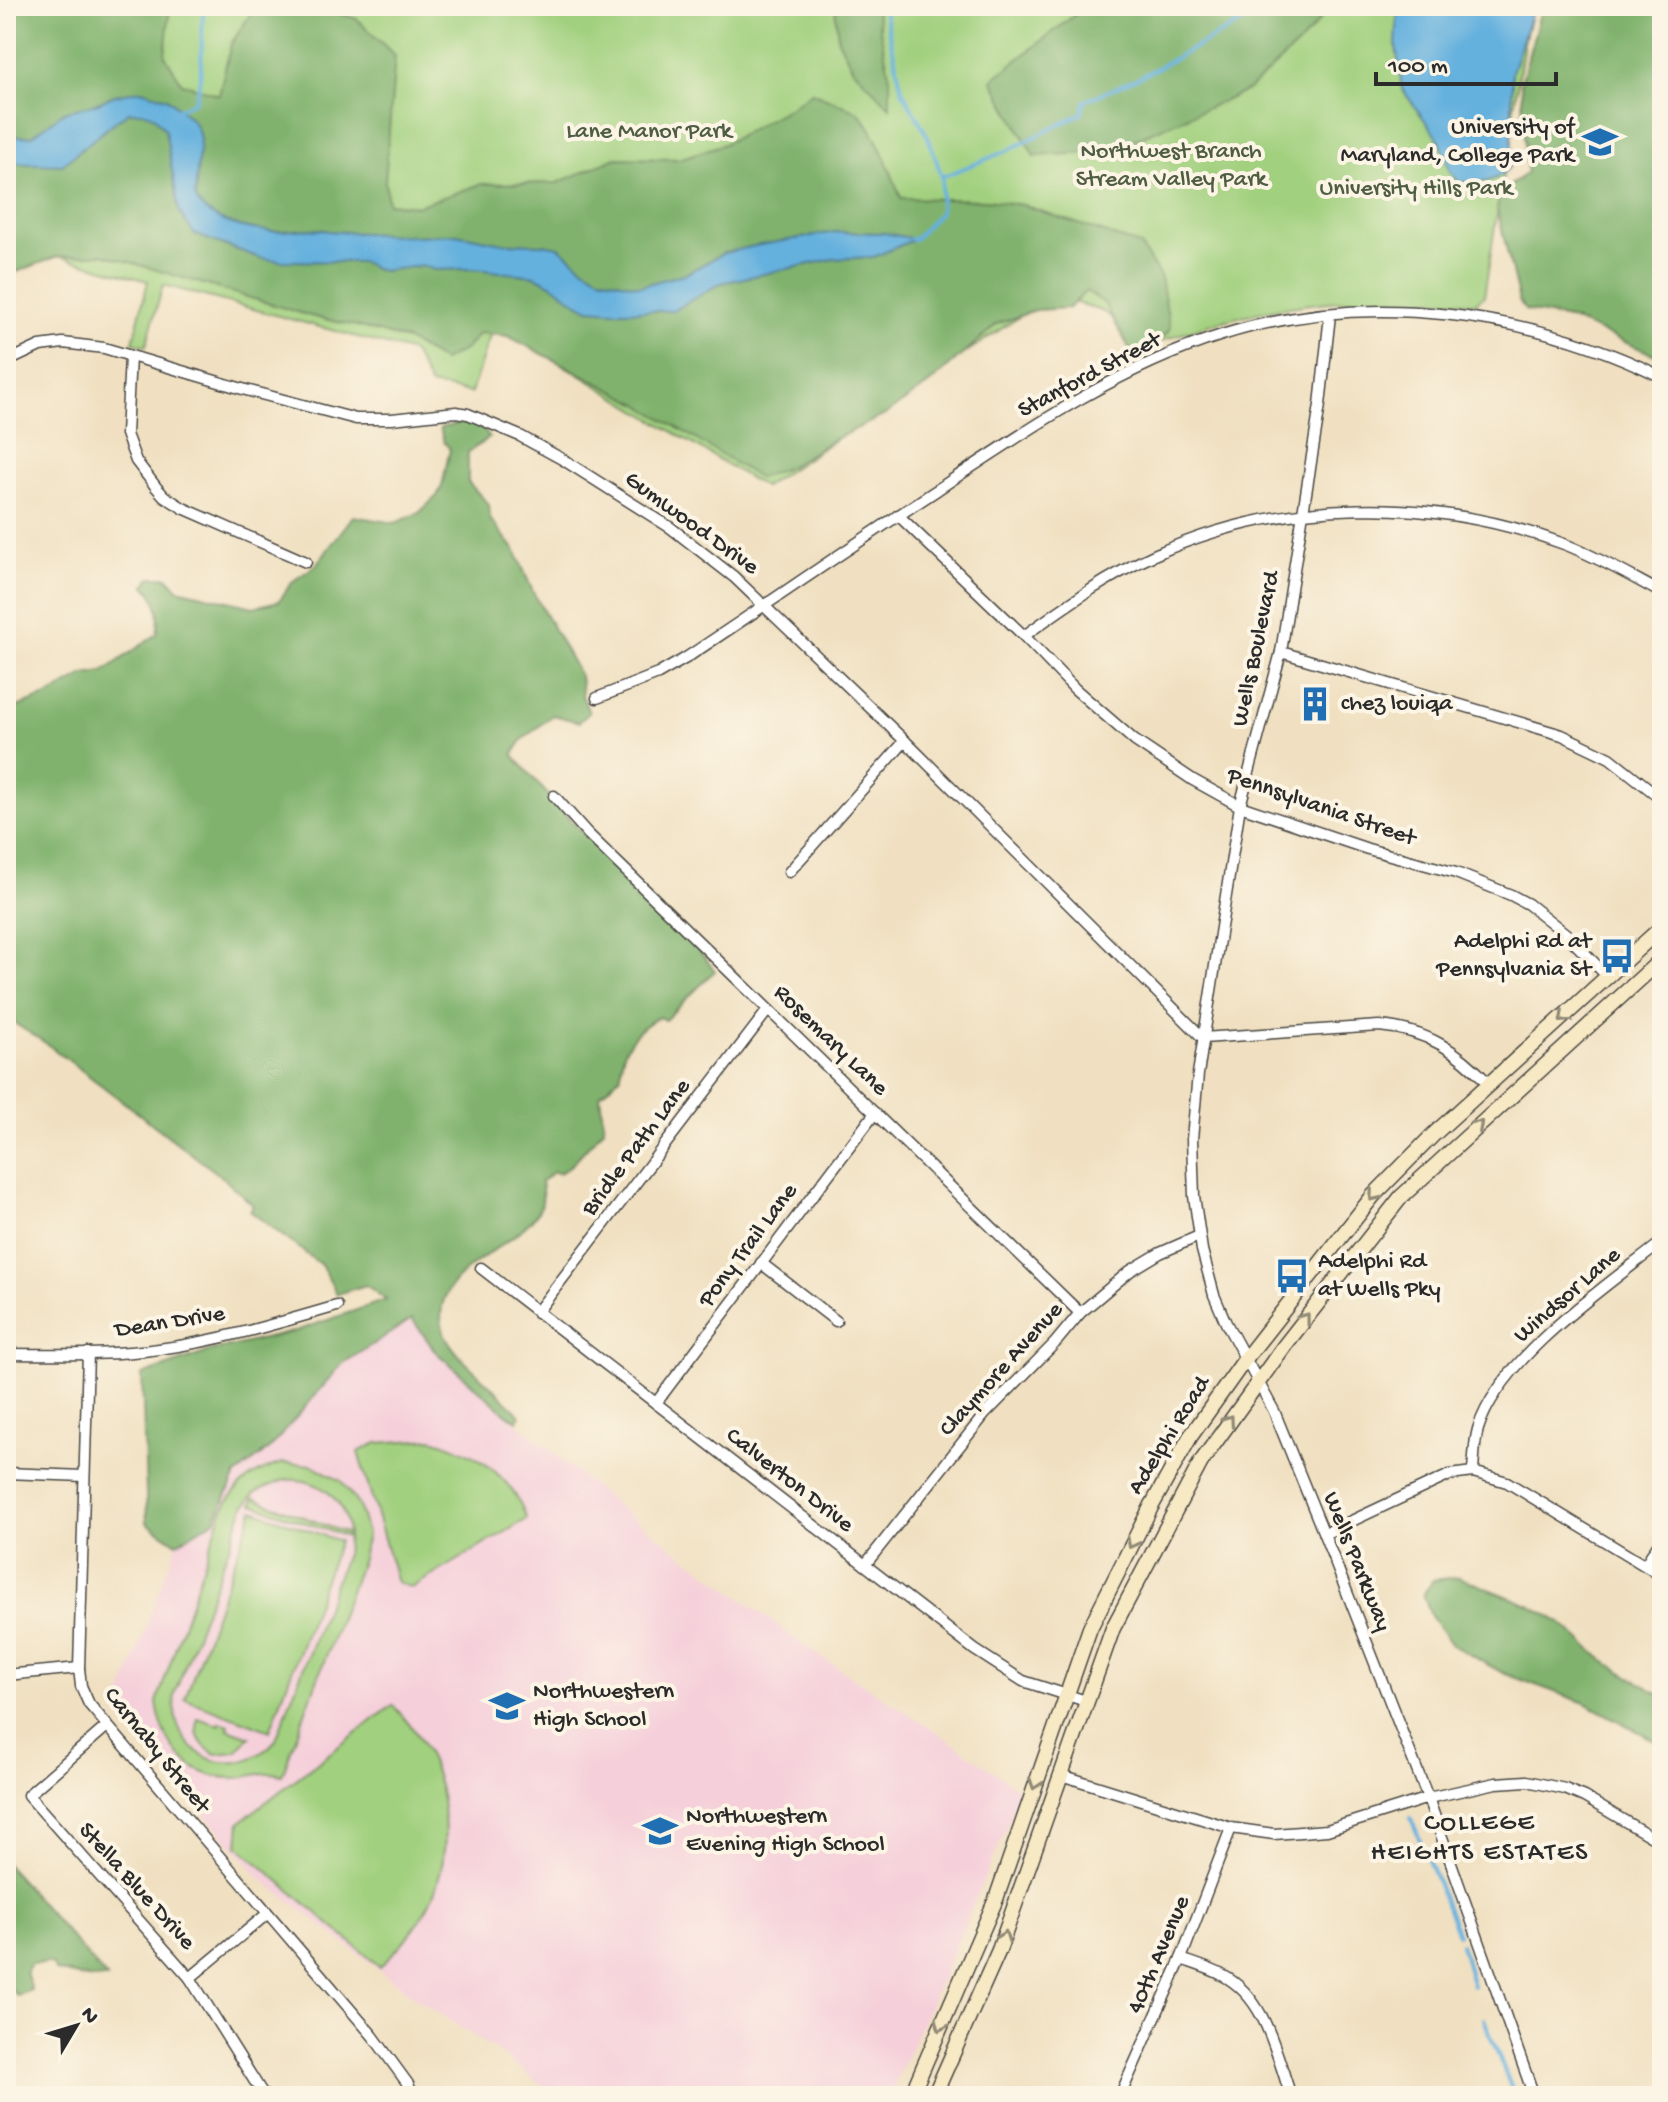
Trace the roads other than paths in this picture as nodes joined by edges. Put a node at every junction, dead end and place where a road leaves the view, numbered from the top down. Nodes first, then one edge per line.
1 (1330, 315) junction
2 (130, 357) junction
3 (6, 362) edge
4 (1662, 377) edge
5 (1304, 513) junction
6 (898, 515) junction
7 (306, 562) dead end
8 (1662, 593) edge
9 (765, 605) junction
10 (1024, 636) junction
11 (1281, 652) junction
12 (597, 698) dead end
13 (905, 741) junction
14 (554, 796) dead end
15 (1662, 799) edge
16 (1240, 806) junction
17 (789, 872) dead end
18 (1662, 927) edge
19 (1662, 959) edge
20 (1608, 977) junction
21 (768, 1010) junction
22 (1203, 1038) junction
23 (1490, 1085) junction
24 (875, 1113) junction
25 (1199, 1236) junction
26 (1662, 1242) edge
27 (761, 1263) junction
28 (481, 1268) dead end
29 (337, 1306) dead end
30 (537, 1312) junction
31 (1080, 1313) junction
32 (836, 1321) dead end
33 (88, 1353) junction
34 (6, 1354) edge
35 (1246, 1358) junction
36 (1259, 1381) junction
37 (656, 1403) junction
38 (1473, 1472) junction
39 (6, 1473) edge
40 (84, 1476) junction
41 (1324, 1534) junction
42 (1662, 1538) edge
43 (865, 1565) junction
44 (1645, 1565) junction
45 (1662, 1576) edge
46 (79, 1668) junction
47 (6, 1675) edge
48 (1066, 1695) junction
49 (1086, 1701) junction
50 (106, 1727) junction
51 (1061, 1775) junction
52 (1428, 1798) junction
53 (1231, 1828) junction
54 (1662, 1843) edge
55 (267, 1914) junction
56 (1181, 1959) junction
57 (190, 1978) junction
58 (264, 2096) edge
59 (413, 2096) edge
60 (911, 2096) edge
61 (934, 2096) edge
62 (1120, 2096) edge
63 (1291, 2096) edge
64 (1534, 2096) edge

1 - 4 street, Stanford Street
1 - 5 street, Wells Boulevard
1 - 6 street, Stanford Street
2 - 3 street, Gumwood Drive
2 - 7 street
2 - 9 street, Gumwood Drive
5 - 8 street
5 - 10 street
5 - 11 street, Wells Boulevard
6 - 9 street, Stanford Street
6 - 10 street, Pennsylvania Street
9 - 12 street, Stanford Street
9 - 13 street, Gumwood Drive
10 - 16 street, Pennsylvania Street
11 - 15 street
11 - 16 street, Wells Boulevard
13 - 17 street
13 - 22 street, Gumwood Drive
14 - 21 street, Rosemary Lane
16 - 20 street, Pennsylvania Street
16 - 22 street, Wells Boulevard
18 - 20 main road, Adelphi Road
36 -> 19 main road, Adelphi Road
20 -> 23 main road, Adelphi Road
21 - 24 street, Rosemary Lane
21 - 30 street, Bridle Path Lane
22 - 23 street
22 - 25 street, Wells Parkway
23 -> 35 main road, Adelphi Road
24 - 27 street, Pony Trail Lane
24 - 31 street, Rosemary Lane
25 - 31 street, Claymore Avenue
25 - 35 street, Wells Parkway
26 - 38 street, Windsor Lane
27 - 32 street
27 - 37 street, Pony Trail Lane
28 - 30 street, Calverton Drive
29 - 33 street, Dean Drive
30 - 37 street, Calverton Drive
31 - 43 street, Claymore Avenue
33 - 34 street, Dean Drive
33 - 40 street, Carnaby Street
35 - 36 street, Wells Parkway
35 -> 48 main road, Adelphi Road
36 - 41 street, Wells Parkway
49 -> 36 main road, Adelphi Road
37 - 43 street, Calverton Drive
38 - 41 street
38 - 44 street
39 - 40 street
40 - 46 street, Carnaby Street
41 - 52 street, Wells Parkway
42 - 44 street
43 - 48 street, Calverton Drive
44 - 45 street
46 - 47 street
46 - 50 street, Carnaby Street
48 - 49 street, Calverton Drive
48 -> 60 main road, Adelphi Road
49 - 51 main road, Adelphi Road
50 - 55 street, Carnaby Street
50 - 57 street, Stella Blue Drive
51 - 53 street
61 -> 51 main road, Adelphi Road
52 - 53 street
52 - 54 street
52 - 64 street, Wells Parkway
53 - 56 street, 40th Avenue
55 - 57 street
55 - 59 street, Carnaby Street
56 - 62 street, 40th Avenue
56 - 63 street
57 - 58 street, Stella Blue Drive

